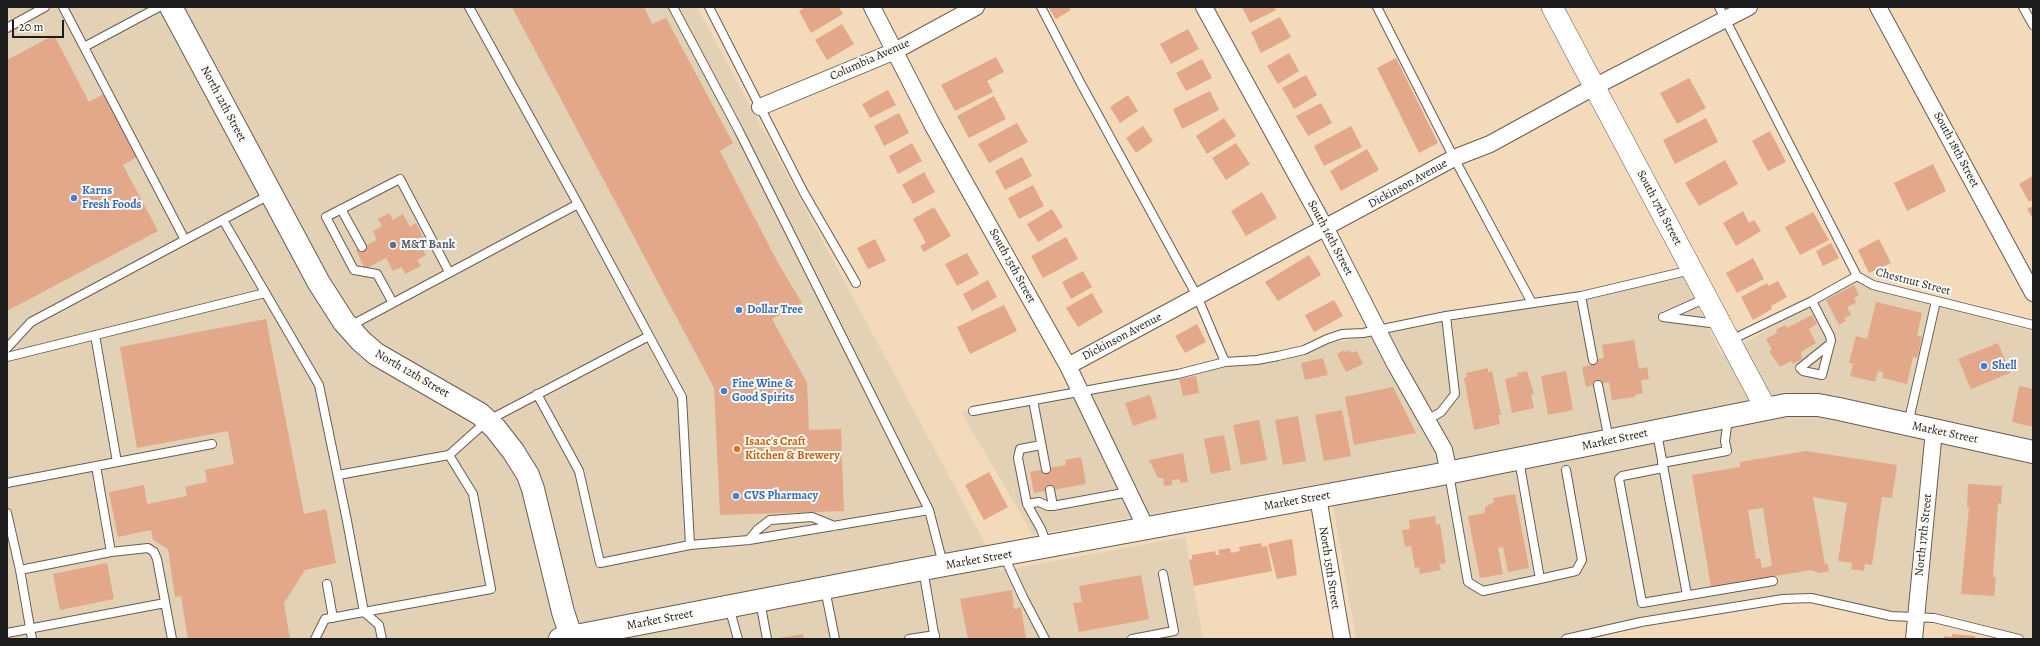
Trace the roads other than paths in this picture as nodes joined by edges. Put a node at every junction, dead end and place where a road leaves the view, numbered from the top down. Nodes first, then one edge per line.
1 (45, 7) edge
2 (63, 7) edge
3 (159, 7) edge
4 (171, 7) edge
5 (469, 7) edge
6 (673, 7) edge
7 (709, 7) edge
8 (872, 7) edge
9 (976, 7) edge
10 (1042, 7) edge
11 (1204, 7) edge
12 (1377, 7) edge
13 (1552, 7) edge
14 (1749, 7) edge
15 (1878, 7) edge
16 (2023, 7) edge
17 (1723, 13) edge
18 (2033, 25) edge
19 (7, 28) edge
20 (84, 47) junction
21 (895, 50) junction
22 (1594, 87) junction
23 (760, 107) junction
24 (1454, 158) junction
25 (271, 194) junction
26 (578, 204) junction
27 (341, 209) junction
28 (223, 220) junction
29 (1326, 229) junction
30 (184, 240) junction
31 (362, 247) dead end
32 (372, 265) dead end
33 (1692, 270) junction
34 (449, 272) junction
35 (377, 274) junction
36 (1857, 276) junction
37 (856, 283) dead end
38 (2033, 292) edge
39 (265, 294) junction
40 (1197, 296) junction
41 (1582, 296) junction
42 (1707, 297) junction
43 (1812, 301) junction
44 (1936, 301) junction
45 (393, 302) junction
46 (1532, 303) junction
47 (1446, 316) junction
48 (2033, 325) edge
49 (348, 327) junction
50 (1377, 330) junction
51 (1725, 332) junction
52 (95, 335) junction
53 (649, 336) junction
54 (1830, 344) dead end
55 (7, 348) edge
56 (7, 357) edge
57 (1594, 360) dead end
58 (1226, 362) junction
59 (1068, 366) junction
60 (1598, 385) dead end
61 (1080, 390) junction
62 (537, 394) junction
63 (1033, 400) junction
64 (1766, 409) junction
65 (973, 411) dead end
66 (1728, 417) junction
67 (1427, 420) junction
68 (487, 421) junction
69 (1908, 425) junction
70 (1934, 430) junction
71 (1656, 432) junction
72 (1609, 441) junction
73 (212, 444) dead end
74 (1041, 445) junction
75 (2033, 452) edge
76 (449, 455) junction
77 (1519, 460) junction
78 (117, 462) junction
79 (1663, 465) junction
80 (96, 466) junction
81 (1046, 469) dead end
82 (1566, 470) dead end
83 (1448, 473) junction
84 (338, 475) junction
85 (7, 483) edge
86 (1050, 490) dead end
87 (1129, 492) junction
88 (1318, 497) junction
89 (1027, 504) junction
90 (1053, 506) junction
91 (929, 510) junction
92 (7, 513) edge
93 (836, 527) junction
94 (1146, 528) junction
95 (749, 540) junction
96 (690, 545) junction
97 (1048, 548) junction
98 (111, 552) junction
99 (1004, 555) junction
100 (933, 567) junction
101 (20, 570) junction
102 (1164, 574) dead end
103 (1540, 579) junction
104 (1773, 581) dead end
105 (327, 584) dead end
106 (825, 588) junction
107 (1687, 595) junction
108 (760, 601) junction
109 (165, 604) junction
110 (729, 606) junction
111 (364, 612) junction
112 (1916, 617) junction
113 (333, 618) junction
114 (30, 629) junction
115 (7, 633) edge
116 (935, 637) edge
117 (568, 638) edge
118 (1148, 638) edge
119 (32, 639) edge
120 (172, 639) edge
121 (315, 639) edge
122 (382, 639) edge
123 (738, 639) edge
124 (767, 639) edge
125 (835, 639) edge
126 (909, 639) edge
127 (1045, 639) edge
128 (1132, 639) edge
129 (1342, 639) edge
130 (1566, 639) edge
131 (1914, 639) edge
132 (2019, 639) edge

1 - 19 lane
2 - 20 lane
3 - 20 lane
4 - 25 main road, North 12th Street
5 - 26 lane
6 - 91 lane
7 - 23 lane
8 - 21 street, South 15th Street
9 - 21 street, Columbia Avenue
10 - 40 lane
11 - 29 street, South 16th Street
12 - 24 lane
13 - 22 street, South 17th Street
14 - 17 street, Dickinson Avenue
15 - 38 street, South 18th Street
16 - 18 lane
17 - 22 street, Dickinson Avenue
17 - 36 lane
20 - 30 lane
21 - 23 street, Columbia Avenue
21 - 59 street, South 15th Street
22 - 24 street, Dickinson Avenue
22 - 33 street, South 17th Street
23 - 37 lane
24 - 29 street, Dickinson Avenue
24 - 46 lane
25 - 28 lane
25 - 49 main road, North 12th Street
26 - 34 lane
26 - 53 lane
27 - 31 lane
27 - 34 lane
27 - 35 lane
28 - 30 lane
28 - 39 lane
29 - 40 street, Dickinson Avenue
29 - 50 street, South 16th Street
30 - 55 lane
32 - 35 lane
33 - 41 lane
33 - 42 street, South 17th Street
34 - 45 lane
35 - 45 lane
36 - 43 lane, Chestnut Street
36 - 44 lane, Chestnut Street
39 - 52 lane
39 - 84 lane
40 - 58 lane
40 - 59 street, Dickinson Avenue
41 - 46 lane
41 - 57 lane
42 - 51 street, South 17th Street
42 - 51 lane
43 - 51 lane, Chestnut Street
43 - 54 lane
44 - 48 lane, Chestnut Street
44 - 69 lane
45 - 49 lane
46 - 47 lane
47 - 50 lane
47 - 67 lane
49 - 68 main road, North 12th Street
50 - 58 lane
50 - 67 street, South 16th Street
51 - 64 street, South 17th Street
52 - 56 lane
52 - 78 lane
53 - 62 lane
53 - 96 lane
58 - 61 lane
59 - 61 street, South 15th Street
60 - 72 lane
61 - 63 lane
61 - 87 street, South 15th Street
62 - 68 lane
62 - 96 lane
63 - 65 lane
63 - 74 lane
64 - 66 main road, Market Street
64 - 69 main road, Market Street
66 - 71 main road, Market Street
66 - 79 lane
67 - 83 street, South 16th Street
68 - 76 lane
68 - 117 main road, North 12th Street
69 - 70 main road, Market Street
70 - 75 main road, Market Street
70 - 112 street, North 17th Street
71 - 72 main road, Market Street
71 - 79 lane
72 - 77 main road, Market Street
73 - 78 lane
74 - 81 lane
74 - 89 lane
76 - 84 lane
76 - 111 lane
77 - 83 main road, Market Street
77 - 103 lane
78 - 80 lane
79 - 107 lane
79 - 107 lane
80 - 85 lane
80 - 98 lane
82 - 103 lane
83 - 88 main road, Market Street
83 - 103 lane
84 - 111 lane
86 - 90 lane
87 - 90 lane
87 - 94 street, South 15th Street
88 - 94 main road, Market Street
88 - 129 street, North 15th Street
89 - 90 lane
89 - 97 lane
91 - 93 lane
91 - 100 lane
92 - 101 lane
93 - 95 lane
93 - 95 lane
94 - 97 main road, Market Street
95 - 96 lane
97 - 99 main road, Market Street
98 - 101 lane
98 - 109 lane
99 - 100 main road, Market Street
99 - 127 lane
100 - 106 main road, Market Street
100 - 116 lane
101 - 114 lane
102 - 118 lane
104 - 107 lane
105 - 113 lane
106 - 108 main road, Market Street
106 - 125 lane
108 - 110 main road, Market Street
108 - 124 lane
109 - 114 lane
109 - 120 lane
110 - 117 main road, Market Street
110 - 123 lane
111 - 113 lane
111 - 122 lane
112 - 130 lane
112 - 131 street, North 17th Street
112 - 132 lane
113 - 121 lane
114 - 115 lane
114 - 119 lane
116 - 126 lane
118 - 128 lane

